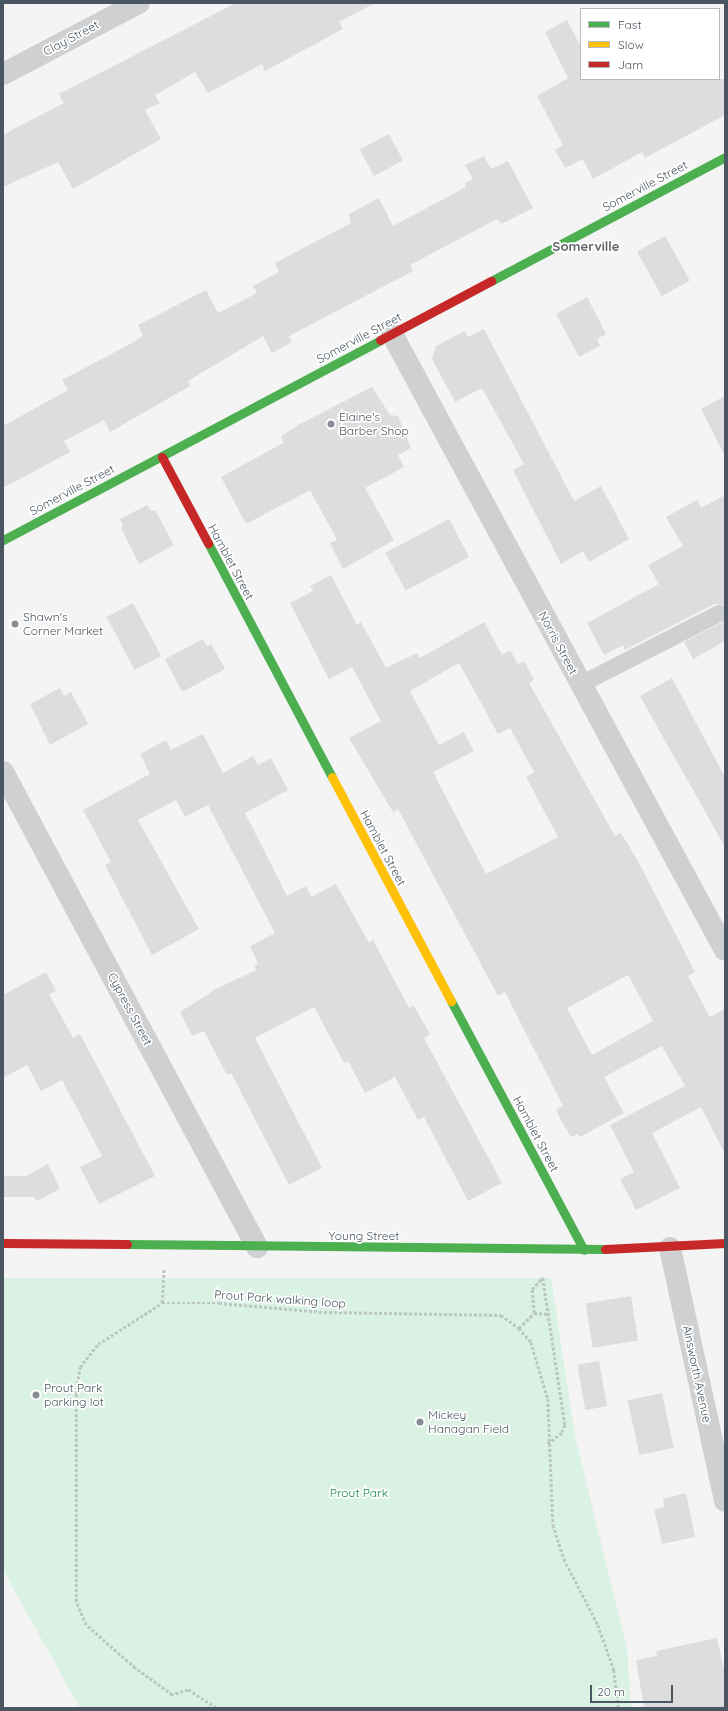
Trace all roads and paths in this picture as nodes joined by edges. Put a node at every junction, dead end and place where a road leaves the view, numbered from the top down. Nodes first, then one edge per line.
1 (139, 3) edge
2 (3, 74) edge
3 (725, 157) edge
4 (392, 334) junction
5 (162, 457) junction
6 (3, 540) edge
7 (719, 613) dead end
8 (580, 684) junction
9 (3, 772) edge
10 (725, 950) edge
11 (3, 1243) edge
12 (725, 1243) edge
13 (257, 1247) junction
14 (670, 1248) junction
15 (584, 1250) junction
16 (164, 1265) dead end
17 (542, 1273) dead end
18 (543, 1278) junction
19 (162, 1303) junction
20 (534, 1312) junction
21 (550, 1314) junction
22 (519, 1328) junction
23 (548, 1444) junction
24 (725, 1501) edge
25 (216, 1708) edge
26 (619, 1708) edge

1 - 2 street, Clay Street
3 - 4 street, Somerville Street
4 - 5 street, Somerville Street
4 - 8 street, Norris Street
5 - 6 street, Somerville Street
5 - 15 street, Hamblet Street
7 - 8 lane
8 - 10 street, Norris Street
9 - 13 street, Cypress Street
11 - 13 street, Young Street
12 - 14 street, Young Street
13 - 15 street, Young Street
14 - 15 street, Young Street
14 - 24 street, Ainsworth Avenue
16 - 19 path
17 - 18 path
18 - 20 path
18 - 21 path
19 - 22 path, Prout Park walking loop
19 - 25 path
20 - 21 path
20 - 22 path
21 - 23 path
22 - 23 path, Prout Park walking loop
23 - 26 path, Prout Park walking loop

